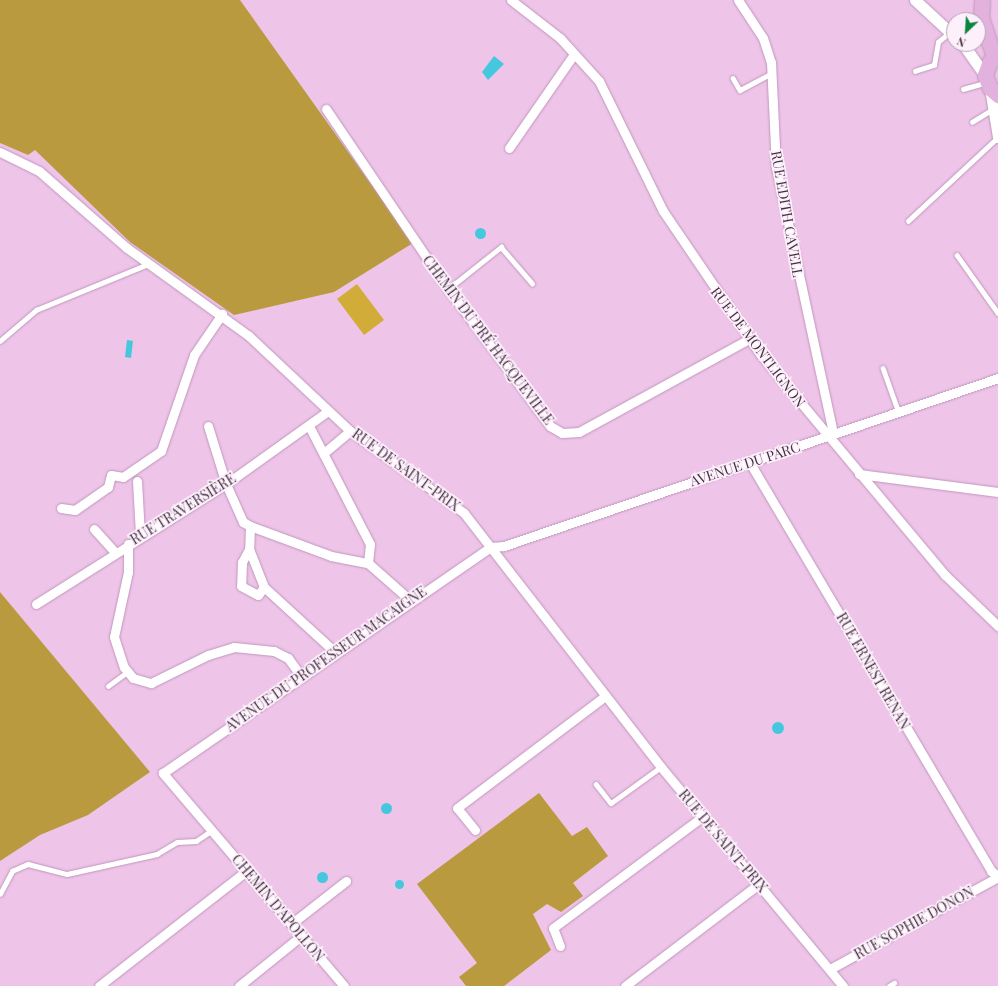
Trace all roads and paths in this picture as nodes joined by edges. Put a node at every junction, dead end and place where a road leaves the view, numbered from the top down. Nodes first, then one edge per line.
1 (511, 0) edge
2 (738, 0) edge
3 (916, 0) edge
4 (983, 0) edge
5 (946, 28) edge
6 (998, 30) edge
7 (946, 37) edge
8 (969, 52) edge
9 (980, 52) edge
10 (574, 54) junction
11 (995, 57) edge
12 (915, 71) dead end
13 (772, 73) junction
14 (733, 78) dead end
15 (990, 85) edge
16 (963, 89) dead end
17 (326, 109) dead end
18 (991, 110) junction
19 (972, 122) dead end
20 (998, 137) edge
21 (509, 148) dead end
22 (0, 152) edge
23 (908, 221) dead end
24 (957, 255) dead end
25 (148, 264) junction
26 (532, 283) dead end
27 (448, 288) junction
28 (998, 313) edge
29 (222, 314) junction
30 (749, 339) junction
31 (0, 341) edge
32 (883, 368) dead end
33 (998, 378) edge
34 (898, 410) junction
35 (328, 411) junction
36 (208, 426) dead end
37 (309, 426) junction
38 (350, 431) junction
39 (830, 435) junction
40 (326, 452) junction
41 (750, 463) junction
42 (859, 474) junction
43 (137, 481) dead end
44 (226, 484) junction
45 (998, 492) edge
46 (61, 508) dead end
47 (250, 526) junction
48 (94, 529) dead end
49 (140, 535) junction
50 (128, 544) junction
51 (491, 548) junction
52 (249, 549) junction
53 (115, 552) junction
54 (368, 563) junction
55 (264, 587) junction
56 (410, 600) junction
57 (36, 604) dead end
58 (998, 626) edge
59 (335, 652) junction
60 (127, 672) junction
61 (301, 676) junction
62 (108, 686) dead end
63 (605, 696) junction
64 (661, 767) junction
65 (163, 773) joint
66 (596, 784) dead end
67 (703, 816) junction
68 (475, 830) dead end
69 (211, 831) junction
70 (246, 871) junction
71 (998, 877) edge
72 (346, 881) dead end
73 (758, 884) junction
74 (0, 894) edge
75 (291, 924) junction
76 (301, 936) junction
77 (560, 946) dead end
78 (830, 969) junction
79 (894, 983) dead end
80 (841, 985) edge
81 (99, 986) edge
82 (239, 986) edge
83 (344, 986) edge
84 (625, 986) edge
85 (889, 986) edge

1 - 10 street, RUE DE MONTLIGNON
2 - 13 street, RUE EDITH CAVELL
3 - 5 street
4 - 6 main road
4 - 11 main road
7 - 12 lane
8 - 15 street
9 - 11 street
10 - 21 street
10 - 30 street, RUE DE MONTLIGNON
11 - 15 main road
13 - 14 lane
13 - 39 street, RUE EDITH CAVELL
15 - 16 lane
15 - 18 street
17 - 27 street, CHEMIN DU PRÉ HACQUEVILLE
18 - 19 lane
18 - 20 street
20 - 23 lane
22 - 25 street, RUE DE SAINT-PRIX
24 - 28 lane
25 - 29 street, RUE DE SAINT-PRIX
25 - 31 lane
26 - 27 lane
27 - 30 street, CHEMIN DU PRÉ HACQUEVILLE
29 - 35 street, RUE DE SAINT-PRIX
29 - 46 street
30 - 39 street, RUE DE MONTLIGNON
32 - 34 lane
33 - 34 street, AVENUE DU PARC
34 - 39 street, AVENUE DU PARC
35 - 37 street, RUE TRAVERSIÈRE
35 - 38 street, RUE DE SAINT-PRIX
36 - 44 street
37 - 40 street
37 - 44 street, RUE TRAVERSIÈRE
38 - 40 street
38 - 51 street, RUE DE SAINT-PRIX
39 - 41 street, AVENUE DU PARC
39 - 42 street, RUE DE MONTLIGNON
40 - 54 street
41 - 51 street, AVENUE DU PARC
41 - 71 street, RUE ERNEST RENAN
42 - 45 street
42 - 58 street, RUE DE MONTLIGNON
43 - 49 street
44 - 47 street
44 - 49 street, RUE TRAVERSIÈRE
47 - 52 street
47 - 54 street
48 - 53 street
49 - 50 street, RUE TRAVERSIÈRE
50 - 53 street, RUE TRAVERSIÈRE
50 - 60 street
51 - 56 street, AVENUE DU PROFESSEUR MACAIGNE
51 - 63 street, RUE DE SAINT-PRIX
52 - 55 street
52 - 55 street
53 - 57 street, RUE TRAVERSIÈRE
54 - 56 street
55 - 59 street
56 - 59 street, AVENUE DU PROFESSEUR MACAIGNE
59 - 61 street, AVENUE DU PROFESSEUR MACAIGNE
60 - 61 street
60 - 62 lane
61 - 65 street, AVENUE DU PROFESSEUR MACAIGNE
63 - 64 street, RUE DE SAINT-PRIX
63 - 68 street
64 - 66 lane
64 - 67 street, RUE DE SAINT-PRIX
65 - 69 street, CHEMIN D'APOLLON
67 - 73 street, RUE DE SAINT-PRIX
67 - 77 street
69 - 70 street, CHEMIN D'APOLLON
69 - 74 lane
70 - 75 street, CHEMIN D'APOLLON
70 - 81 street
71 - 78 street, RUE SOPHIE DONON
72 - 75 street
73 - 78 street, RUE DE SAINT-PRIX
73 - 84 street
75 - 76 street, CHEMIN D'APOLLON
76 - 82 street
76 - 83 street, CHEMIN D'APOLLON
78 - 80 street, RUE DE SAINT-PRIX
79 - 85 lane

